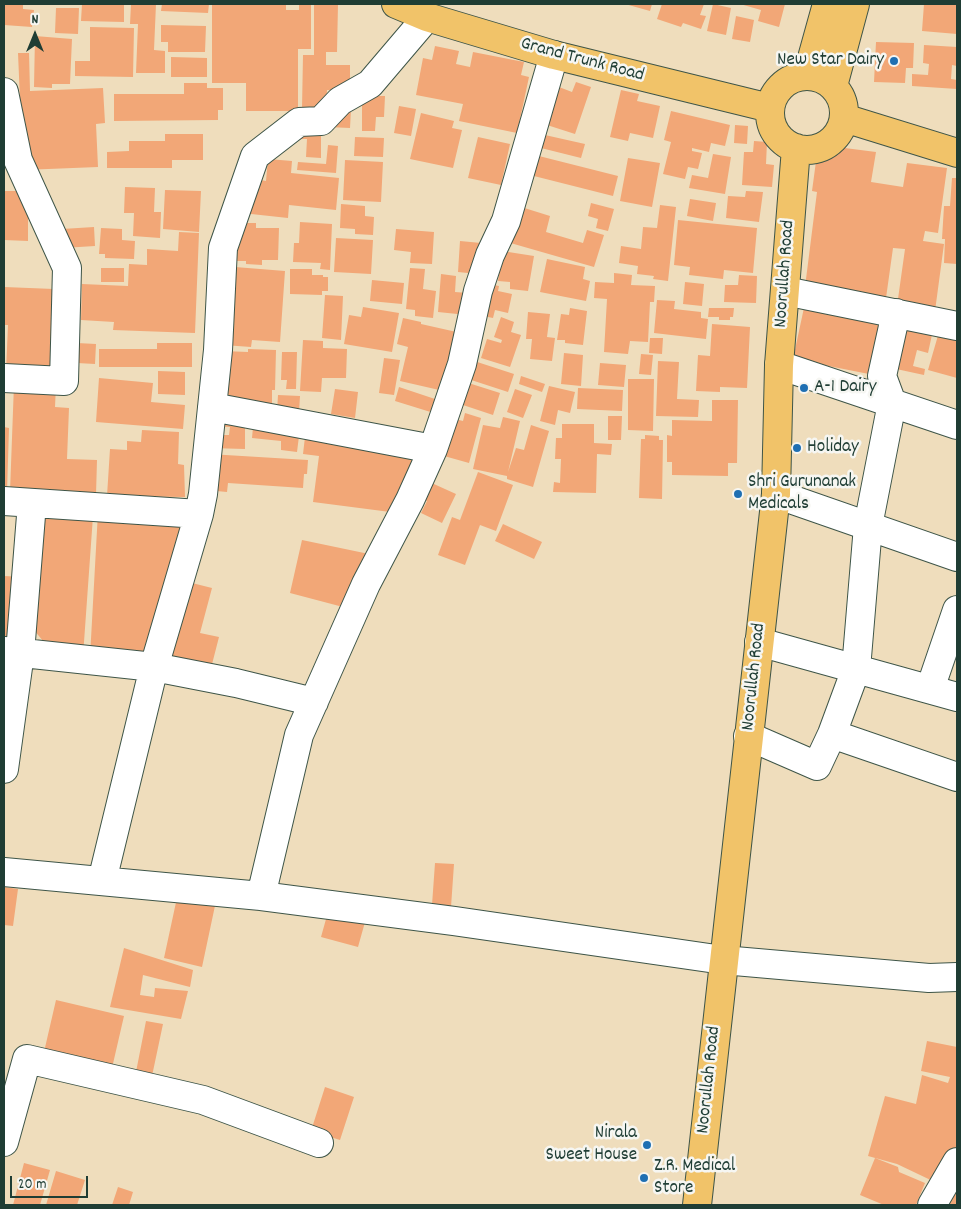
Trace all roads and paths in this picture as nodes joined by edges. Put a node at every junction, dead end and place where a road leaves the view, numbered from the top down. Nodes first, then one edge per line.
1 (396, 4) edge
2 (827, 4) edge
3 (855, 4) edge
4 (434, 10) edge
5 (554, 55) junction
6 (807, 76) junction
7 (833, 86) junction
8 (4, 92) edge
9 (772, 102) junction
10 (844, 118) junction
11 (796, 148) junction
12 (957, 153) edge
13 (785, 291) junction
14 (896, 313) junction
15 (957, 326) edge
16 (779, 365) junction
17 (4, 378) edge
18 (892, 403) junction
19 (212, 407) junction
20 (957, 425) edge
21 (433, 449) junction
22 (776, 494) junction
23 (4, 500) edge
24 (32, 503) junction
25 (200, 514) junction
26 (868, 526) junction
27 (957, 557) edge
28 (957, 610) edge
29 (759, 642) junction
30 (12, 652) edge
31 (154, 667) junction
32 (856, 669) junction
33 (930, 689) junction
34 (957, 697) edge
35 (314, 702) junction
36 (832, 734) junction
37 (748, 736) junction
38 (4, 769) edge
39 (957, 777) edge
40 (4, 872) edge
41 (102, 882) junction
42 (262, 896) junction
43 (723, 960) junction
44 (957, 977) edge
45 (4, 1142) edge
46 (320, 1143) dead end
47 (957, 1162) edge
48 (698, 1205) edge
49 (932, 1205) edge

1 - 4 main road, Grand Trunk Road
2 - 6 main road
3 - 7 main road
4 - 5 main road, Grand Trunk Road
4 - 9 main road, Grand Trunk Road
4 - 19 street
5 - 9 main road, Grand Trunk Road
5 - 21 street
6 - 7 main road
6 - 9 main road
7 - 10 main road
8 - 17 street
9 - 11 main road
10 - 11 main road
10 - 12 main road
11 - 13 main road, Noorullah Road
13 - 14 street
13 - 16 main road, Noorullah Road
14 - 15 street
14 - 18 street
16 - 18 street
16 - 22 main road, Noorullah Road
18 - 20 street
18 - 26 street
19 - 21 street
19 - 25 street
21 - 35 street
22 - 26 street
22 - 29 main road, Noorullah Road
23 - 24 street
24 - 25 street
24 - 30 street
25 - 31 street
26 - 27 street
26 - 32 street
28 - 33 street
29 - 32 street
29 - 37 main road, Noorullah Road
30 - 31 street
30 - 38 street
31 - 35 street
31 - 41 street
32 - 33 street
32 - 36 street
33 - 34 street
35 - 42 street
36 - 37 street
36 - 39 street
37 - 43 main road, Noorullah Road
40 - 41 street
41 - 42 street
42 - 43 street
43 - 44 street
43 - 48 main road, Noorullah Road
45 - 46 street
47 - 49 street

